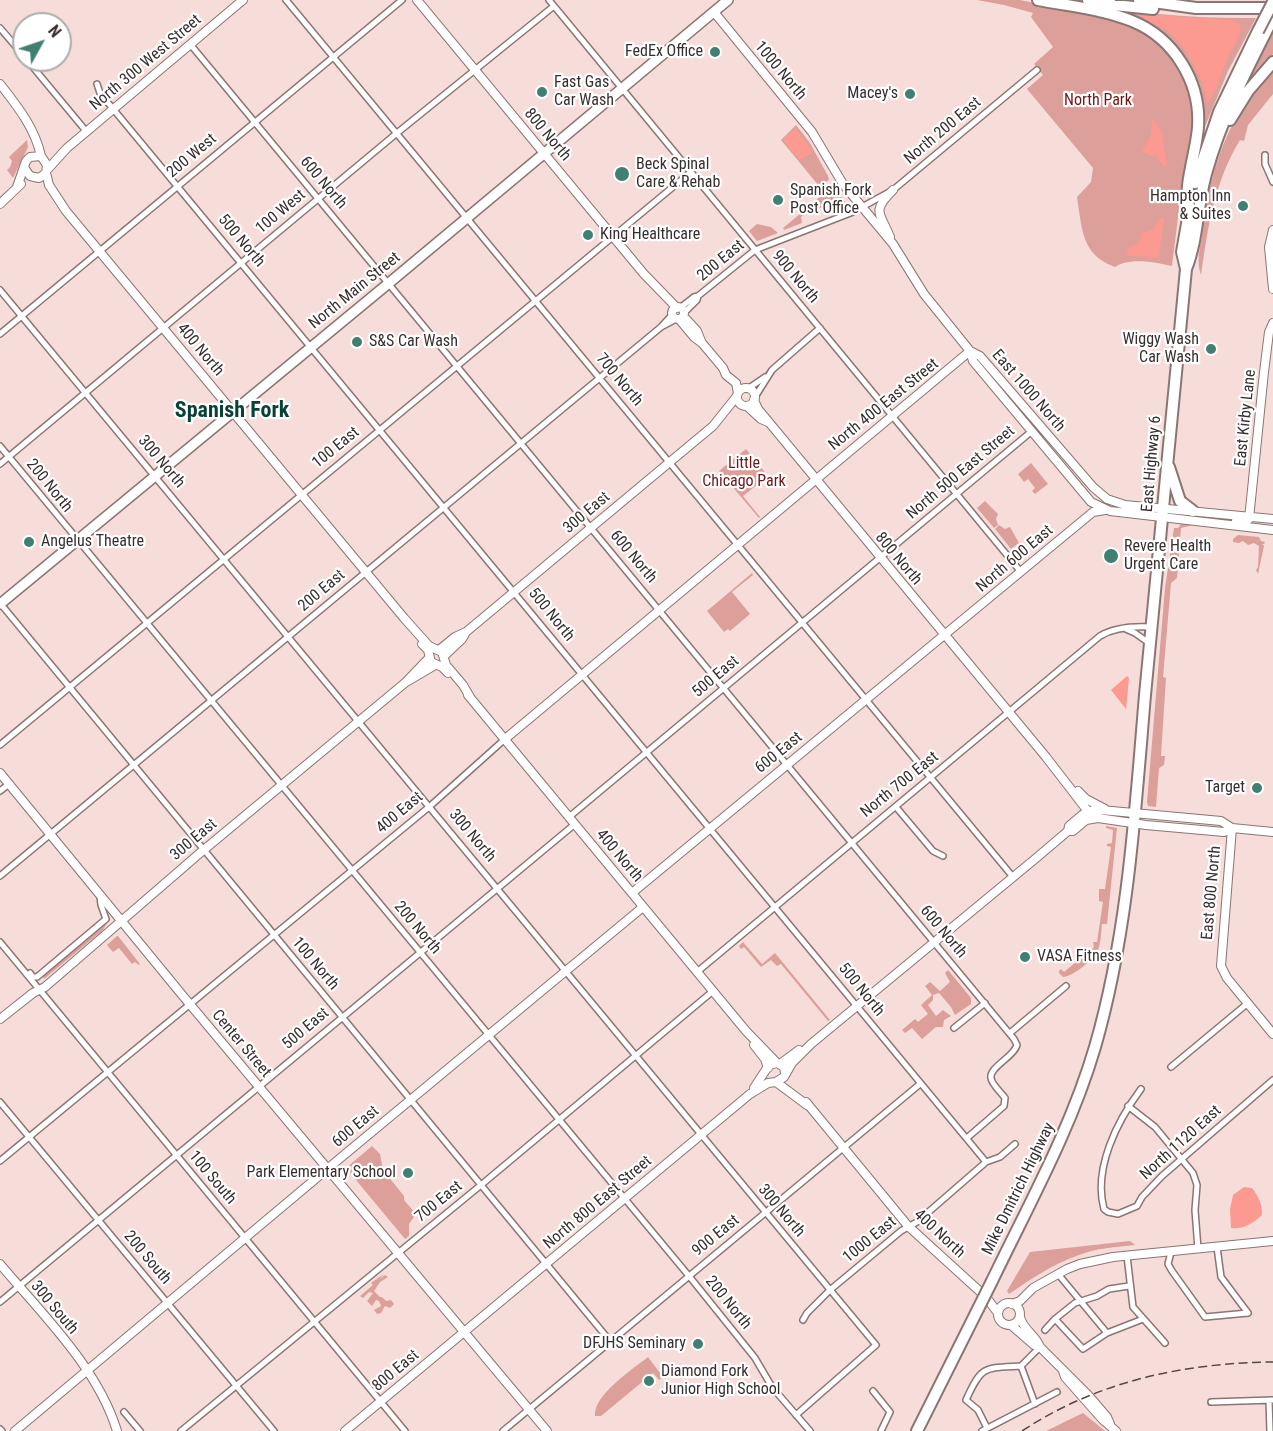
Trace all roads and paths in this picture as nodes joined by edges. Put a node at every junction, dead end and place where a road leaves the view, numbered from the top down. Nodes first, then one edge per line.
1 (243, 0) edge
2 (286, 0) edge
3 (402, 0) edge
4 (417, 0) edge
5 (549, 0) edge
6 (728, 0) edge
7 (1038, 0) edge
8 (1088, 0) edge
9 (1139, 0) edge
10 (1273, 2) edge
11 (554, 6) junction
12 (1196, 8) junction
13 (1273, 8) edge
14 (714, 12) junction
15 (1273, 18) edge
16 (0, 27) edge
17 (1262, 31) junction
18 (12, 42) edge
19 (190, 44) junction
20 (333, 57) junction
21 (1273, 62) edge
22 (475, 69) junction
23 (1038, 70) dead end
24 (37, 72) edge
25 (0, 84) edge
26 (97, 84) dead end
27 (623, 89) junction
28 (113, 109) junction
29 (255, 122) junction
30 (33, 131) junction
31 (86, 132) junction
32 (397, 133) junction
33 (67, 148) junction
34 (545, 154) junction
35 (1212, 154) junction
36 (1265, 155) dead end
37 (42, 157) junction
38 (28, 158) junction
39 (25, 169) junction
40 (46, 172) junction
41 (691, 172) junction
42 (36, 178) junction
43 (1273, 182) edge
44 (178, 186) junction
45 (17, 187) junction
46 (894, 190) junction
47 (319, 199) junction
48 (0, 204) edge
49 (862, 208) junction
50 (66, 211) junction
51 (1189, 212) junction
52 (467, 218) junction
53 (1273, 230) edge
54 (613, 236) junction
55 (893, 244) junction
56 (755, 250) junction
57 (99, 251) junction
58 (242, 263) junction
59 (1186, 269) junction
60 (389, 283) junction
61 (1273, 289) edge
62 (0, 290) edge
63 (535, 301) junction
64 (678, 314) junction
65 (21, 316) junction
66 (1273, 323) edge
67 (164, 328) junction
68 (820, 328) junction
69 (0, 334) edge
70 (311, 347) junction
71 (970, 351) junction
72 (458, 366) junction
73 (723, 368) junction
74 (766, 376) junction
75 (600, 378) junction
76 (748, 388) junction
77 (86, 393) junction
78 (738, 395) junction
79 (755, 399) junction
80 (1007, 401) junction
81 (745, 405) junction
82 (233, 412) junction
83 (725, 414) junction
84 (892, 416) junction
85 (768, 422) junction
86 (1039, 424) junction
87 (380, 430) junction
88 (1032, 431) junction
89 (521, 443) junction
90 (0, 446) edge
91 (1065, 454) junction
92 (9, 457) junction
93 (1167, 461) junction
94 (669, 462) junction
95 (0, 464) edge
96 (154, 476) junction
97 (814, 480) junction
98 (301, 494) junction
99 (956, 495) junction
100 (1091, 502) junction
101 (444, 507) junction
102 (1106, 510) junction
103 (1193, 511) junction
104 (1093, 512) junction
105 (1162, 513) junction
106 (1249, 516) junction
107 (1273, 519) edge
108 (1218, 523) junction
109 (591, 527) junction
110 (1272, 529) edge
111 (77, 541) junction
112 (737, 544) junction
113 (879, 558) junction
114 (224, 559) junction
115 (366, 571) junction
116 (1021, 572) junction
117 (514, 591) junction
118 (0, 604) edge
119 (659, 609) junction
120 (802, 623) junction
121 (146, 624) junction
122 (1151, 627) junction
123 (1124, 629) junction
124 (466, 632) junction
125 (288, 636) junction
126 (945, 636) junction
127 (1150, 644) junction
128 (433, 653) junction
129 (440, 662) junction
130 (582, 674) junction
131 (406, 682) junction
132 (69, 688) junction
133 (724, 688) junction
134 (866, 700) junction
135 (210, 701) junction
136 (1007, 712) junction
137 (359, 722) junction
138 (505, 739) junction
139 (0, 746) edge
140 (646, 752) junction
141 (787, 764) junction
142 (133, 766) junction
143 (1053, 767) junction
144 (0, 773) edge
145 (931, 778) junction
146 (9, 784) junction
147 (281, 786) junction
148 (0, 791) edge
149 (1083, 796) junction
150 (429, 807) junction
151 (896, 807) junction
152 (1107, 811) junction
153 (1084, 816) junction
154 (1134, 818) junction
155 (572, 820) junction
156 (710, 828) junction
157 (1232, 828) junction
158 (1273, 832) edge
159 (50, 833) junction
160 (851, 842) junction
161 (203, 850) junction
162 (943, 856) dead end
163 (352, 870) junction
164 (0, 876) edge
165 (1013, 877) junction
166 (498, 888) junction
167 (632, 893) junction
168 (99, 895) junction
169 (643, 907) junction
170 (774, 907) junction
171 (121, 921) junction
172 (273, 935) junction
173 (0, 942) edge
174 (935, 942) junction
175 (419, 951) junction
176 (19, 965) junction
177 (567, 972) junction
178 (697, 972) junction
179 (1066, 986) dead end
180 (39, 989) junction
181 (713, 991) junction
182 (985, 1003) junction
183 (1248, 1003) junction
184 (189, 1004) junction
185 (857, 1006) junction
186 (341, 1017) junction
187 (0, 1019) edge
188 (954, 1028) dead end
189 (747, 1031) junction
190 (1010, 1033) junction
191 (1273, 1034) edge
192 (488, 1035) junction
193 (811, 1044) junction
194 (635, 1054) junction
195 (778, 1063) junction
196 (1171, 1067) dead end
197 (767, 1070) junction
198 (107, 1072) junction
199 (785, 1074) junction
200 (1273, 1080) edge
201 (775, 1082) junction
202 (920, 1084) junction
203 (259, 1086) junction
204 (1140, 1089) dead end
205 (750, 1094) junction
206 (410, 1100) junction
207 (0, 1102) edge
208 (807, 1104) junction
209 (1128, 1106) junction
210 (557, 1119) junction
211 (701, 1135) junction
212 (30, 1137) junction
213 (967, 1138) junction
214 (1015, 1144) dead end
215 (843, 1148) junction
216 (175, 1155) junction
217 (1182, 1159) junction
218 (0, 1161) edge
219 (986, 1162) junction
220 (328, 1169) junction
221 (481, 1185) junction
222 (624, 1199) junction
223 (766, 1213) junction
224 (99, 1220) junction
225 (908, 1226) junction
226 (245, 1237) junction
227 (1273, 1240) edge
228 (1217, 1247) junction
229 (1198, 1249) junction
230 (397, 1252) junction
231 (1171, 1252) junction
232 (1127, 1256) junction
233 (0, 1264) edge
234 (546, 1264) junction
235 (1058, 1274) junction
236 (689, 1276) junction
237 (19, 1286) junction
238 (1129, 1286) junction
239 (1038, 1287) junction
240 (830, 1290) junction
241 (986, 1297) junction
242 (1080, 1301) junction
243 (0, 1302) edge
244 (167, 1302) junction
245 (1009, 1304) junction
246 (998, 1313) junction
247 (1020, 1315) junction
248 (1054, 1319) junction
249 (1143, 1319) junction
250 (803, 1320) dead end
251 (314, 1321) junction
252 (1011, 1325) junction
253 (1045, 1330) dead end
254 (463, 1332) junction
255 (1107, 1334) junction
256 (610, 1341) junction
257 (1165, 1343) dead end
258 (1040, 1347) junction
259 (1020, 1366) junction
260 (87, 1369) junction
261 (236, 1385) junction
262 (873, 1391) dead end
263 (1057, 1392) dead end
264 (1271, 1400) edge
265 (380, 1402) junction
266 (1211, 1402) dead end
267 (1035, 1404) junction
268 (529, 1409) junction
269 (124, 1412) dead end
270 (796, 1416) junction
271 (985, 1430) edge
272 (15, 1431) edge
273 (117, 1431) edge
274 (140, 1431) edge
275 (181, 1431) edge
276 (274, 1431) edge
277 (345, 1431) edge
278 (405, 1431) edge
279 (503, 1431) edge
280 (548, 1431) edge
281 (810, 1431) edge
282 (881, 1431) edge
283 (917, 1431) edge
284 (1116, 1431) edge
285 (1270, 1431) edge

1 - 19 street, North 300 West Street
2 - 20 street, 700 North
3 - 20 street, 200 West
4 - 22 street, 800 North
5 - 11 street, 900 North
6 - 14 main road, North Main Street
7 - 51 highway
8 - 12 highway
9 - 12 highway
10 - 17 highway, East Highway 6, bridge
11 - 22 street, 100 West
11 - 27 street, 900 North
12 - 13 highway
14 - 27 main road, North Main Street
14 - 49 street, 1000 North
15 - 17 highway, East Highway 6
16 - 18 street
17 - 35 highway, East Highway 6
17 - 51 highway, East Highway 6
19 - 28 street, North 300 West Street
19 - 29 street, 600 North
20 - 29 street, 200 West
20 - 32 street, 700 North
21 - 35 highway
22 - 32 street, 100 West
22 - 34 street, 800 North
23 - 46 street, North 200 East
24 - 31 street
25 - 30 street
26 - 28 street, 500 North
27 - 34 main road, North Main Street
27 - 41 street, 900 North
28 - 31 street, North 300 West Street
28 - 44 street, 500 North
29 - 44 street, 200 West
29 - 47 street, 600 North
30 - 37 street
30 - 38 street
31 - 33 street, North 300 West Street
32 - 47 street, 100 West
32 - 52 street, 700 North
33 - 37 street
33 - 40 street
34 - 52 main road, North Main Street
34 - 54 street, 800 North
35 - 59 highway, East Highway 6
36 - 43 street
37 - 38 street
37 - 40 street
38 - 39 street
39 - 42 street
39 - 45 street
40 - 42 street
40 - 50 street, 400 North
41 - 54 street, 100 East
41 - 56 street, 900 North
42 - 45 street
42 - 50 street, 400 North
44 - 57 street, 200 West
44 - 58 street, 500 North
45 - 48 street
46 - 49 street, North 200 East
46 - 55 street
47 - 58 street, 100 West
47 - 60 street, 600 North
49 - 55 street, 1000 North
49 - 56 street, 200 East
50 - 57 street, 400 North
51 - 59 highway, East Highway 6
52 - 60 main road, North Main Street
52 - 63 street, 700 North
53 - 61 street
54 - 63 street, 100 East
54 - 64 street, 800 North
55 - 71 street
56 - 64 street, 200 East
56 - 68 street, 900 North
57 - 65 street, 200 West
57 - 67 street, 400 North
58 - 67 street, 100 West
58 - 70 street, 500 North
59 - 93 highway, East Highway 6
60 - 70 main road, North Main Street
60 - 72 street, 600 North
62 - 65 street, 300 North
63 - 72 street, 100 East
63 - 75 street, 700 North
64 - 73 street, 800 North
64 - 75 street, 200 East
65 - 69 street, 200 West
65 - 77 street, 300 North
66 - 106 street, East Kirby Lane
67 - 77 street, 100 West
67 - 82 street, 400 North
68 - 74 street
68 - 84 street, 900 North
70 - 82 main road, North Main Street
70 - 87 street, 500 North
71 - 80 street, East 1000 North
71 - 84 street, North 400 East Street
71 - 86 street, East 1000 North
72 - 87 street, 100 East
72 - 89 street, 600 North
73 - 76 street, 800 North
73 - 78 street, 800 North
74 - 76 street
74 - 79 street
75 - 89 street, 200 East
75 - 94 street, 700 North
76 - 78 street
76 - 79 street
77 - 92 street, 100 West
77 - 96 street, 300 North
78 - 81 street
78 - 83 street, 300 East
79 - 81 street
79 - 85 street, 800 North
80 - 86 street
80 - 88 street, East 1000 North
81 - 83 street, 300 East
81 - 85 street, 800 North
82 - 96 main road, North Main Street
82 - 98 street, 400 North
83 - 94 street, 300 East
84 - 97 street, North 400 East Street
84 - 99 street, 900 North
85 - 97 street, 800 North
86 - 91 street, East 1000 North
87 - 98 street, 100 East
87 - 101 street, 500 North
88 - 91 street
88 - 99 street, North 500 East Street
88 - 100 street, East 1000 North
89 - 101 street, 200 East
89 - 109 street, 600 North
90 - 92 street, 200 North
91 - 105 street, East 1000 North
92 - 95 street, 100 West
92 - 111 street, 200 North
93 - 103 highway
93 - 105 highway, East Highway 6
94 - 109 street, 300 East
94 - 112 street, 700 North
96 - 111 main road, North Main Street
96 - 114 street, 300 North
97 - 112 street, 400 East
97 - 113 street, 800 North
98 - 114 street, 100 East
98 - 115 street, 400 North
99 - 113 street, North 500 East Street
99 - 116 street, 900 North
100 - 102 street, East 1000 North
100 - 104 street, East 1000 North
101 - 115 street, 200 East
101 - 117 street, 500 North
102 - 104 street
102 - 105 street, East 1000 North
103 - 105 street
103 - 106 street
104 - 116 street, North 600 East
105 - 108 street
105 - 122 highway, East Highway 6
106 - 107 street
106 - 108 street
108 - 110 street
109 - 117 street, 300 East
109 - 119 street, 600 North
111 - 118 main road, North Main Street
111 - 121 street, 200 North
112 - 119 street, 400 East
112 - 120 street, 700 North
113 - 120 street, 500 East
113 - 126 street, 800 North
114 - 121 street, 100 East
114 - 125 street, 300 North
115 - 125 street, 200 East
115 - 128 street, 400 North
116 - 126 street, North 600 East
117 - 124 street, 300 East
117 - 130 street, 500 North
118 - 132 street, 100 North
119 - 130 street, 400 East
119 - 133 street, 600 North
120 - 133 street, 500 East
120 - 134 street, 700 North
121 - 132 street, 100 East
121 - 135 street, 200 North
122 - 123 street, North 700 East
122 - 127 highway, East Highway 6
123 - 127 street
123 - 136 street, North 700 East
124 - 128 street, 300 East
124 - 129 street, 300 East
125 - 135 street, 200 East
125 - 137 street, 300 North
126 - 134 street, 600 East
126 - 136 street, 800 North
127 - 154 highway, East Highway 6
128 - 129 street
128 - 129 street
128 - 131 street, 300 East
129 - 131 street, 300 East
129 - 138 street, 400 North
130 - 138 street, 400 East
130 - 140 street, 500 North
131 - 137 street, 300 East
132 - 139 street, 100 East
132 - 142 street, 100 North
133 - 140 street, 500 East
133 - 141 street, 600 North
134 - 141 street, 600 East
134 - 145 street, 700 North
135 - 142 street, 200 East
135 - 147 street, 200 North
136 - 143 street
136 - 145 street, North 700 East
137 - 147 street, 300 East
137 - 150 street, 300 North
138 - 150 street, 400 East
138 - 155 street, 400 North
140 - 155 street, 500 East
140 - 156 street, 500 North
141 - 156 street, 600 East
141 - 160 street, 600 North
142 - 159 street, 200 East
142 - 161 street, 100 North
143 - 149 street
143 - 153 street
144 - 146 street, Center Street
145 - 151 street, North 700 East
145 - 165 street, 700 North
146 - 148 street
146 - 159 street, Center Street
147 - 161 street, 300 East
147 - 163 street, 200 North
149 - 152 street
149 - 153 street
150 - 163 street, 400 East
150 - 166 street, 300 North
151 - 160 street, North 700 East
151 - 162 street
152 - 153 street
152 - 154 street
153 - 154 street
153 - 165 street
154 - 157 street
154 - 283 highway, Mike Dmitrich Highway, bridge
155 - 166 street, 500 East
155 - 167 street, 400 North
156 - 167 street, 600 East
156 - 170 street, 500 North
157 - 158 street
157 - 183 street, East 800 North
159 - 164 street, 200 East
159 - 168 street, Center Street
160 - 170 street, North 700 East
160 - 174 street, 600 North
161 - 171 street, 300 East
161 - 172 street, 100 North
163 - 172 street, 400 East
163 - 175 street, 200 North
165 - 174 street
166 - 175 street, 500 East
166 - 177 street, 300 North
167 - 169 street, 400 North
168 - 171 street, Center Street
168 - 176 street
169 - 177 street, 600 East
169 - 178 street, 400 North
170 - 178 street, North 700 East
170 - 185 street, 500 North
171 - 180 street, 300 East
171 - 184 street, Center Street
172 - 184 street, 400 East
172 - 186 street, 100 North
173 - 176 street, 100 South
174 - 182 street, 600 North
174 - 185 street
175 - 186 street, 500 East
175 - 192 street, 200 North
176 - 180 street, 100 South
177 - 192 street, 600 East
177 - 194 street, 300 North
178 - 181 street, 400 North
179 - 190 street
180 - 187 street, 300 East
180 - 198 street, 100 South
181 - 189 street, 400 North
181 - 194 street, 700 East
182 - 188 street
182 - 190 street, 600 North
183 - 191 street
183 - 196 street
184 - 198 street, 400 East
184 - 203 street, Center Street
185 - 193 street
185 - 202 street, 500 North
186 - 203 street, 500 East
186 - 206 street, 100 North
189 - 195 street
189 - 197 street
190 - 213 street
192 - 206 street, 600 East
192 - 210 street, 200 North
193 - 195 street
193 - 199 street
194 - 210 street, 700 East
194 - 211 street, 300 North
195 - 197 street
195 - 199 street
197 - 201 street
197 - 205 street
198 - 212 street, 400 East
198 - 216 street, 100 South
199 - 201 street
199 - 208 street
200 - 217 street, North 1120 East
201 - 205 street
201 - 208 street
202 - 213 street, 500 North
202 - 215 street, 900 East
203 - 216 street, 500 East
203 - 220 street, Center Street
204 - 209 street
205 - 211 street, North 800 East Street
206 - 220 street, 600 East
206 - 221 street, 100 North
207 - 212 street, 200 South
208 - 215 street, 400 North
209 - 217 street
209 - 217 street, North 1120 East
210 - 221 street, 700 East
210 - 222 street, 200 North
211 - 222 street, North 800 East Street
211 - 223 street, 300 North
212 - 218 street, 400 East
212 - 224 street, 200 South
213 - 219 street, 500 North
214 - 219 street, 1000 East
215 - 223 street, 900 East
215 - 225 street, 400 North
216 - 224 street, 500 East
216 - 226 street, 100 South
217 - 229 street
219 - 225 street, 1000 East
220 - 226 street, 600 East
220 - 230 street, Center Street
221 - 230 street, 700 East
221 - 234 street, 100 North
222 - 234 street, North 800 East Street
222 - 236 street, 200 North
223 - 236 street, 900 East
223 - 240 street, 300 North
224 - 237 street, 500 East
224 - 244 street, 200 South
225 - 240 street, 1000 East
225 - 241 street, 400 North
226 - 244 street, 600 East
226 - 251 street, 100 South
227 - 228 street
228 - 229 street
228 - 231 street
229 - 231 street
230 - 251 street, 700 East
230 - 254 street, Center Street
231 - 232 street
232 - 235 street
232 - 238 street
233 - 237 street, 300 South
234 - 254 street, North 800 East Street
234 - 256 street, 100 North
235 - 239 street
235 - 242 street
236 - 256 street, 900 East
236 - 270 street, 200 North
237 - 243 street, 500 East
237 - 260 street, 300 South
238 - 242 street
238 - 249 street
239 - 245 street
239 - 247 street
240 - 250 street, 1000 East
240 - 270 street, 300 North
241 - 245 street
241 - 246 street
242 - 248 street
242 - 255 street
244 - 260 street, 600 East
244 - 261 street, 200 South
245 - 246 street
245 - 247 street
246 - 252 street
247 - 252 street
247 - 258 street
248 - 253 street
248 - 255 street
249 - 255 street
249 - 257 street
251 - 261 street, 700 East
251 - 265 street, 100 South
252 - 258 street
254 - 265 street, 800 East
254 - 268 street, Center Street
256 - 268 street, 900 East
258 - 259 street
258 - 284 street
259 - 267 street
259 - 271 street
260 - 272 street, 600 East
260 - 273 street, 300 South
261 - 275 street, 700 East
261 - 276 street, 200 South
262 - 282 street
263 - 267 street
264 - 266 street
264 - 285 street
265 - 277 street, 800 East
265 - 278 street, 100 South
267 - 271 street
268 - 279 street, 900 East
268 - 280 street, Center Street
269 - 274 street
270 - 281 street, 200 North

